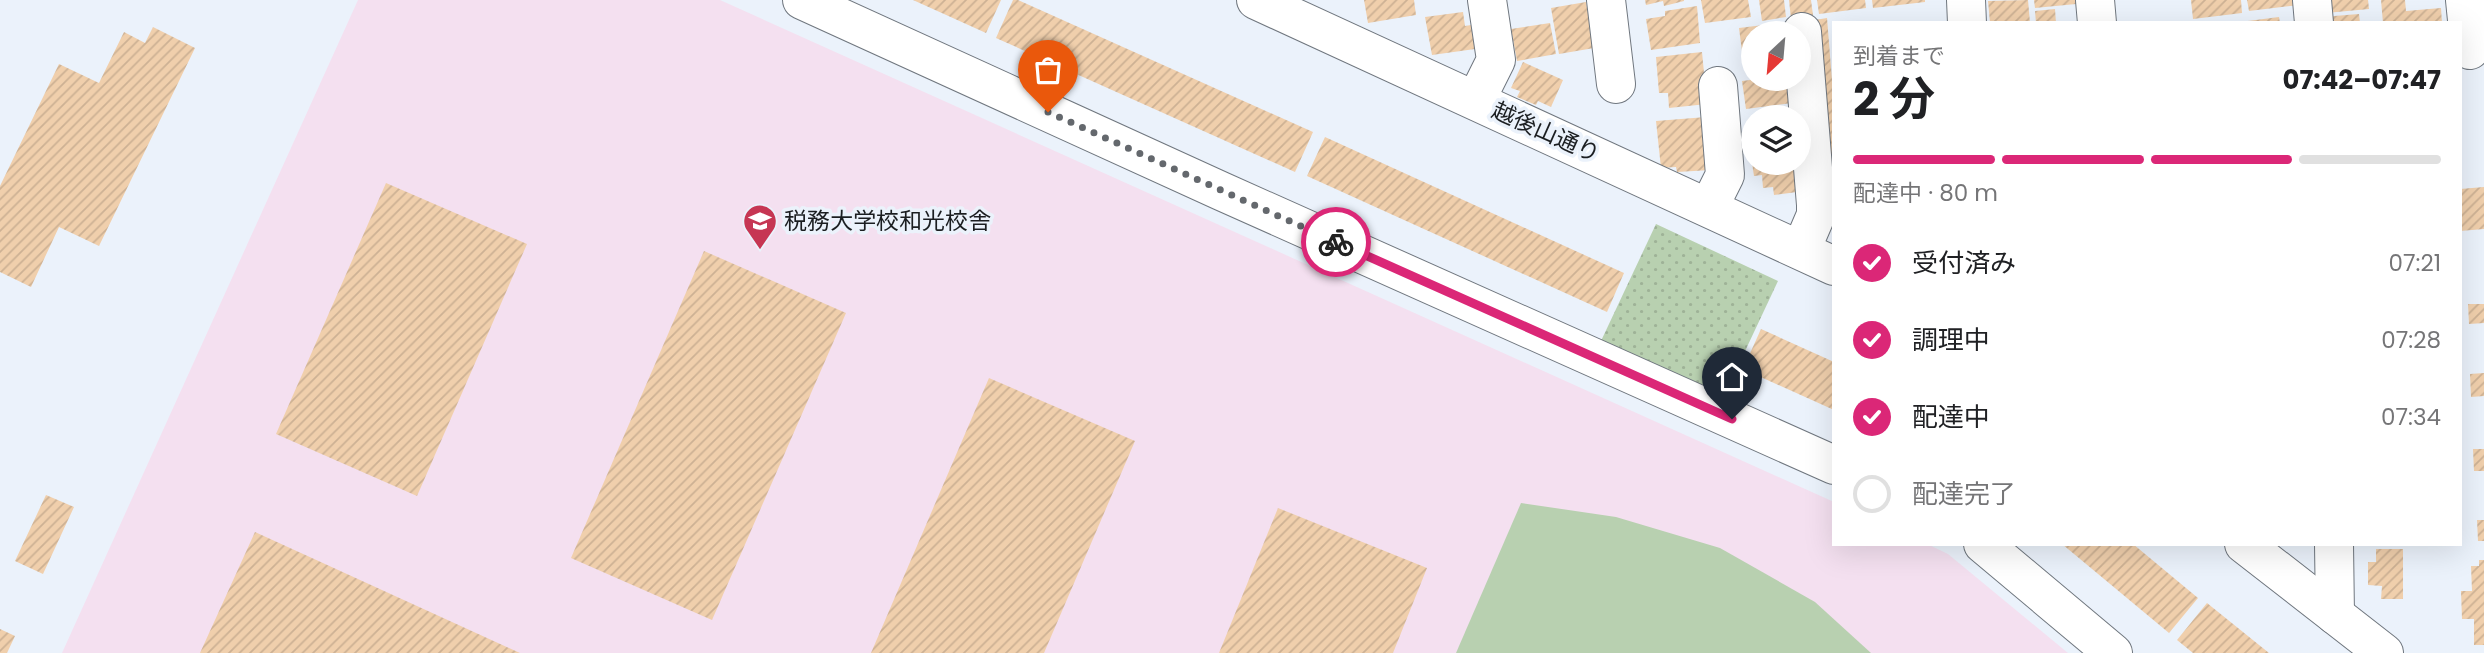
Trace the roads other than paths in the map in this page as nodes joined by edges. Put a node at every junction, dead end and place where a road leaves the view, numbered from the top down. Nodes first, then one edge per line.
1 (802, 0) edge
2 (1256, 0) edge
3 (1487, 0) edge
4 (1606, 0) edge
5 (1966, 0) edge
6 (2095, 0) edge
7 (2312, 0) edge
8 (2465, 0) edge
9 (1967, 21) edge
10 (2097, 21) edge
11 (2314, 21) edge
12 (2471, 50) edge
13 (1616, 84) dead end
14 (1718, 86) dead end
15 (1807, 91) edge
16 (1476, 100) junction
17 (1709, 207) junction
18 (1817, 258) edge
19 (1832, 464) edge
20 (1985, 546) edge
21 (2248, 546) edge
22 (2334, 546) edge
23 (2335, 615) junction
24 (2113, 653) edge
25 (2384, 653) edge

1 - 19 street
2 - 16 street, 越後山通り
3 - 16 street
4 - 13 street
5 - 9 street
6 - 10 street
7 - 11 street
8 - 12 street
14 - 17 street
15 - 18 street
16 - 17 street, 越後山通り
17 - 18 street, 越後山通り
20 - 24 street
21 - 23 street
22 - 23 street
23 - 25 street

